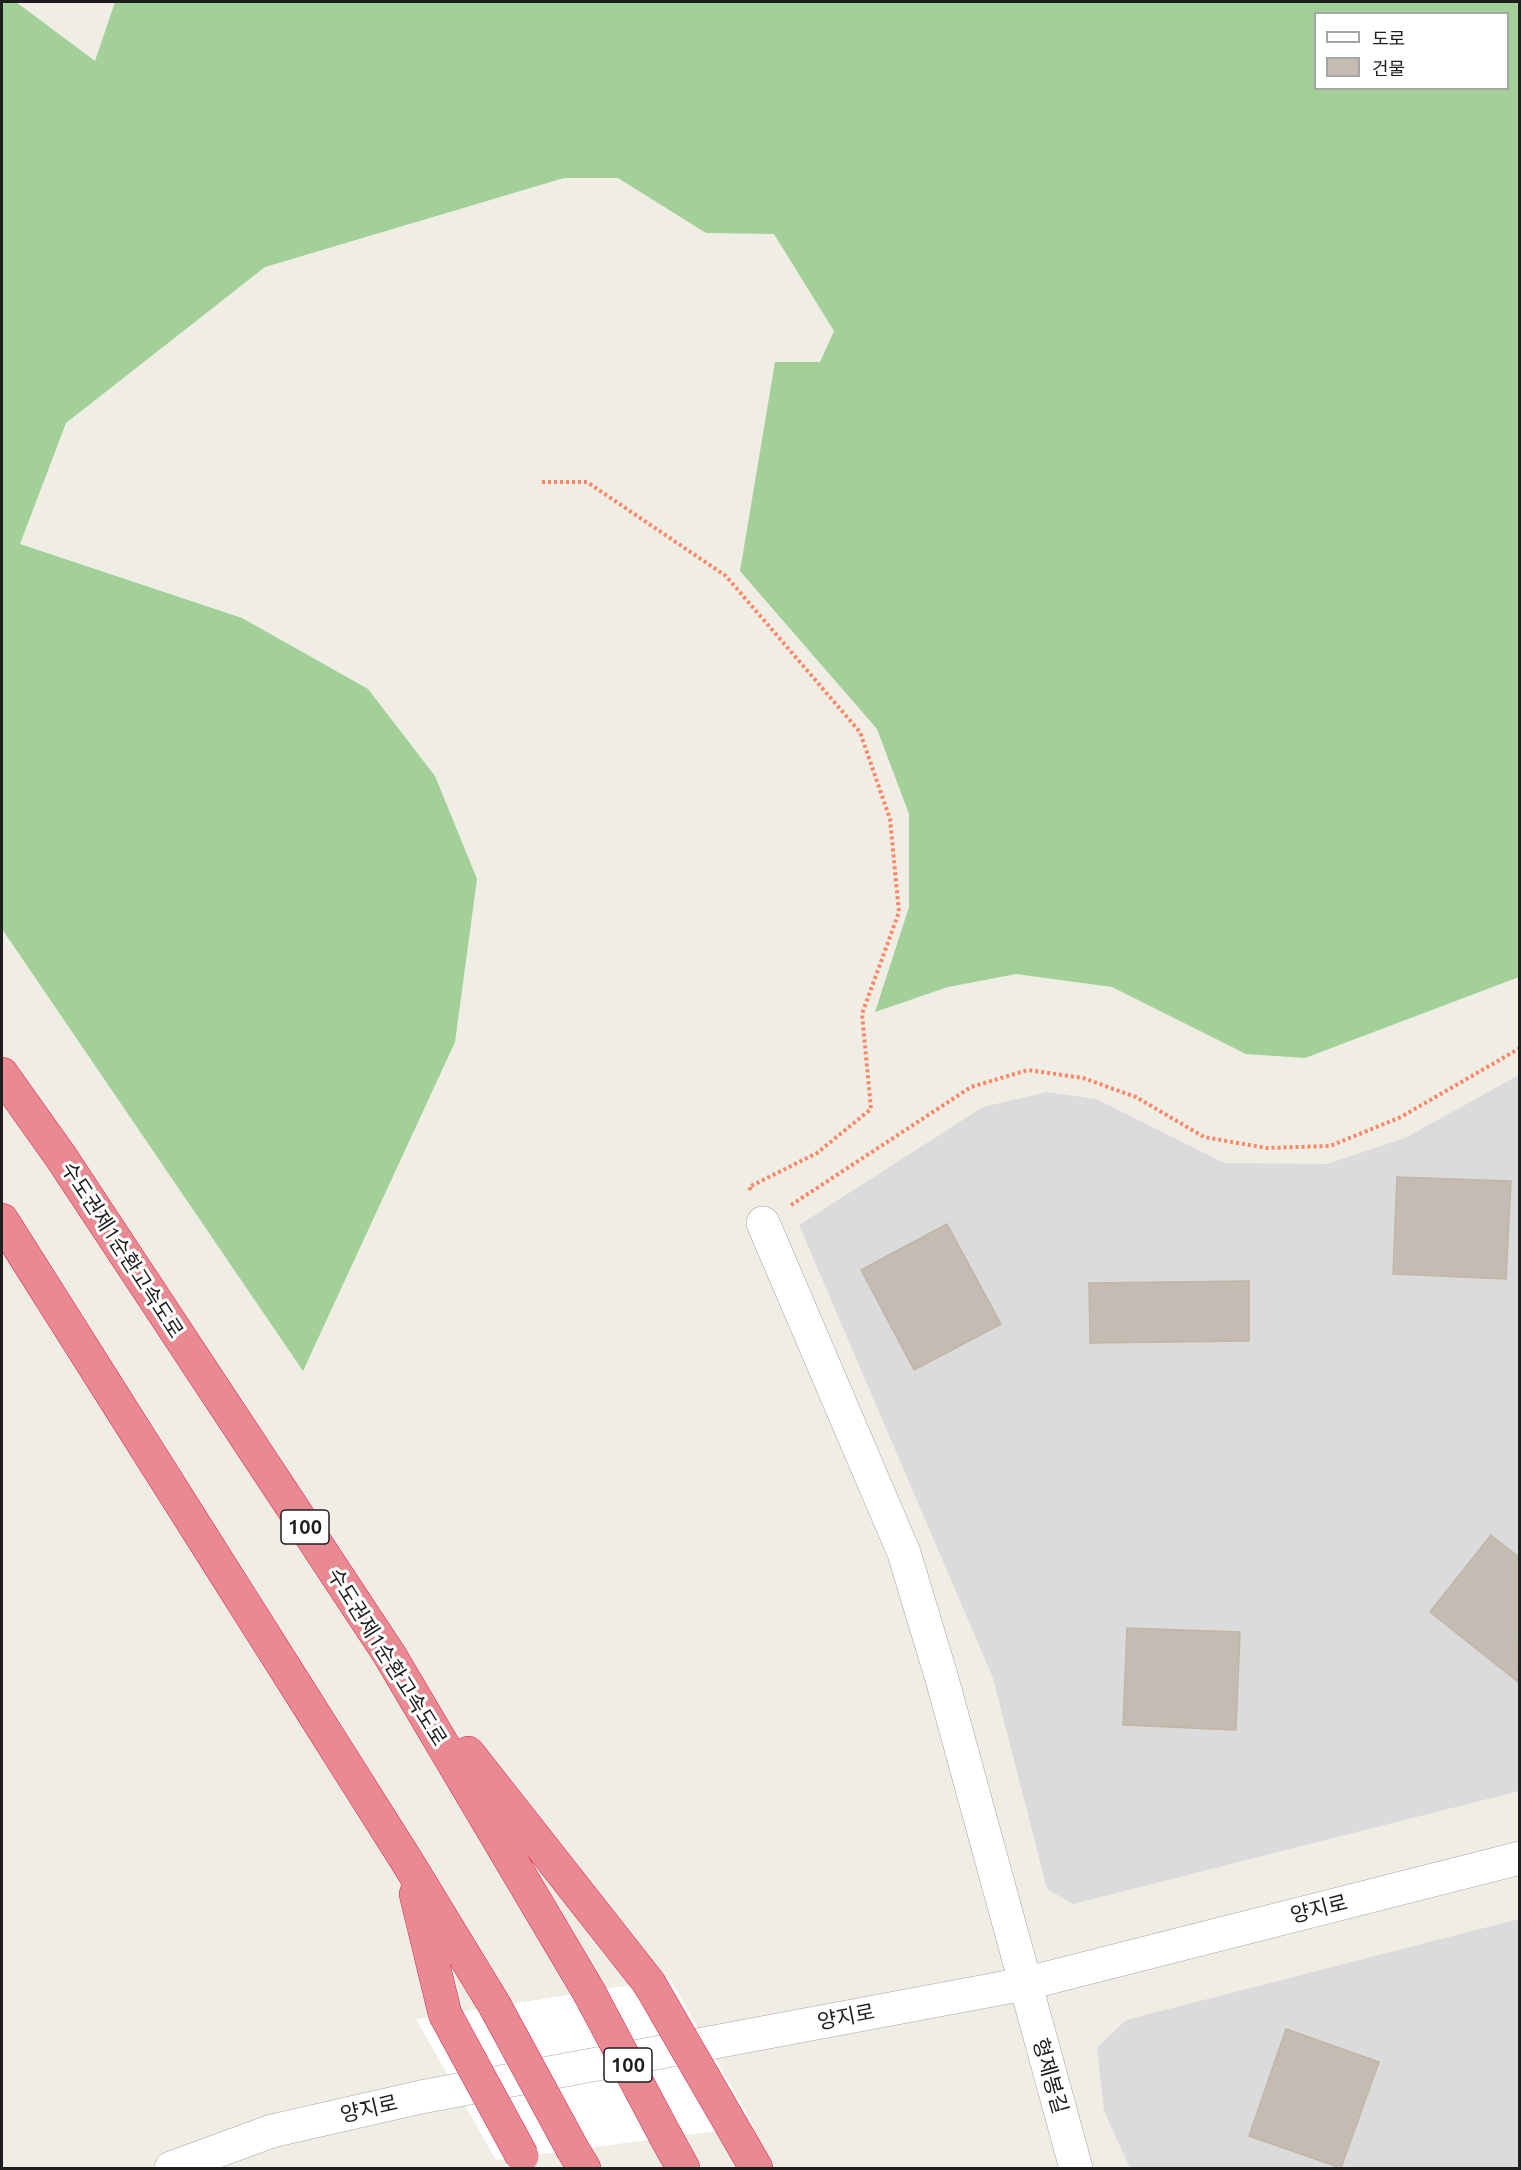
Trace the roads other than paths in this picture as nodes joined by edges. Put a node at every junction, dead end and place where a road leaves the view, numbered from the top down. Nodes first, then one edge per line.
1 (2, 1074) edge
2 (2, 1220) edge
3 (763, 1223) road end
4 (389, 1654) junction
5 (1520, 1858) edge
6 (408, 1863) junction
7 (1024, 1984) junction
8 (578, 2159) edge
9 (525, 2162) edge
10 (171, 2169) edge
11 (684, 2169) edge
12 (756, 2169) edge
13 (1076, 2169) edge

1 - 4 highway, 수도권제1순환고속도로 / 100
2 - 6 highway
3 - 7 street, 형제봉길
4 - 11 highway, 수도권제1순환고속도로 / 100, bridge
4 - 12 highway, bridge
5 - 7 street, 양지로
6 - 8 highway, bridge
6 - 9 highway, bridge
7 - 10 street, 양지로
7 - 13 street, 형제봉길

